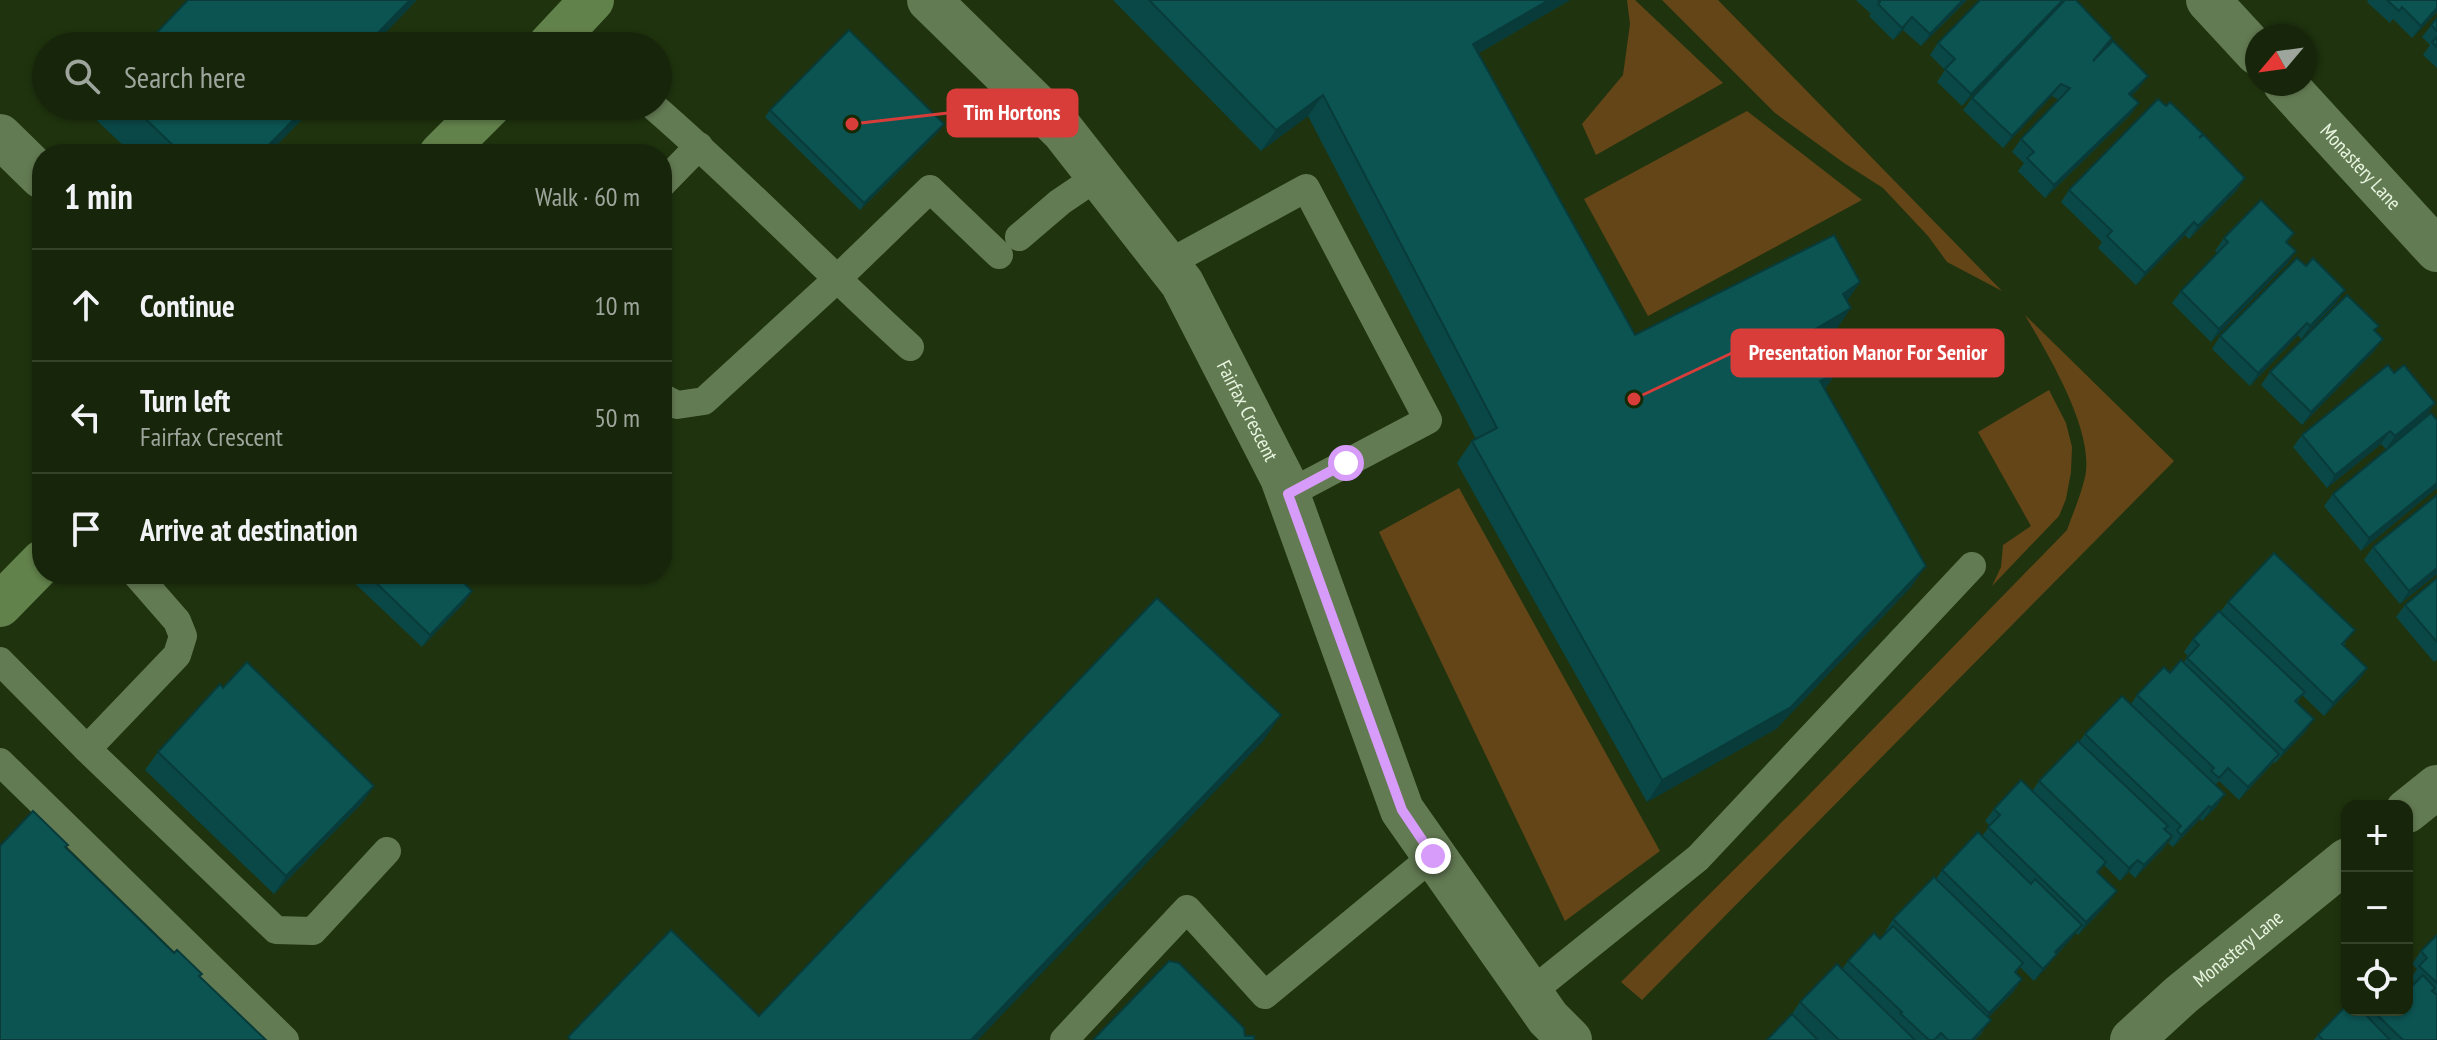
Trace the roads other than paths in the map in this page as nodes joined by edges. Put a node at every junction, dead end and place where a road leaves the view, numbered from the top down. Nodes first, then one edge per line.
1 (929, 0) edge
2 (2208, 0) edge
3 (2245, 40) edge
4 (2296, 96) edge
5 (475, 120) edge
6 (669, 120) edge
7 (0, 136) edge
8 (451, 144) edge
9 (699, 146) junction
10 (32, 167) edge
11 (672, 174) edge
12 (1097, 177) junction
13 (2437, 250) edge
14 (1167, 264) junction
15 (836, 280) junction
16 (910, 347) dead end
17 (672, 402) edge
18 (1288, 494) junction
19 (1972, 566) dead end
20 (32, 572) edge
21 (145, 584) edge
22 (0, 605) edge
23 (0, 661) edge
24 (87, 749) junction
25 (0, 762) edge
26 (2437, 787) edge
27 (2413, 806) edge
28 (387, 851) dead end
29 (1433, 856) junction
30 (2341, 865) edge
31 (1530, 993) junction
32 (285, 1040) edge
33 (1064, 1040) edge
34 (1570, 1040) edge
35 (2132, 1040) edge

1 - 12 street, Fairfax Crescent
2 - 3 street
4 - 13 street, Monastery Lane
5 - 8 main road
6 - 9 lane
7 - 10 street
9 - 11 lane
9 - 15 lane
12 - 14 street, Fairfax Crescent
12 - 15 lane
14 - 18 street, Fairfax Crescent
14 - 18 lane
15 - 16 lane
15 - 17 lane
18 - 29 street, Fairfax Crescent
19 - 31 lane
20 - 22 main road
21 - 24 lane
23 - 24 lane
24 - 28 lane
25 - 32 lane
26 - 27 street
29 - 31 street, Fairfax Crescent
29 - 33 lane
30 - 35 street, Monastery Lane
31 - 34 street, Fairfax Crescent

